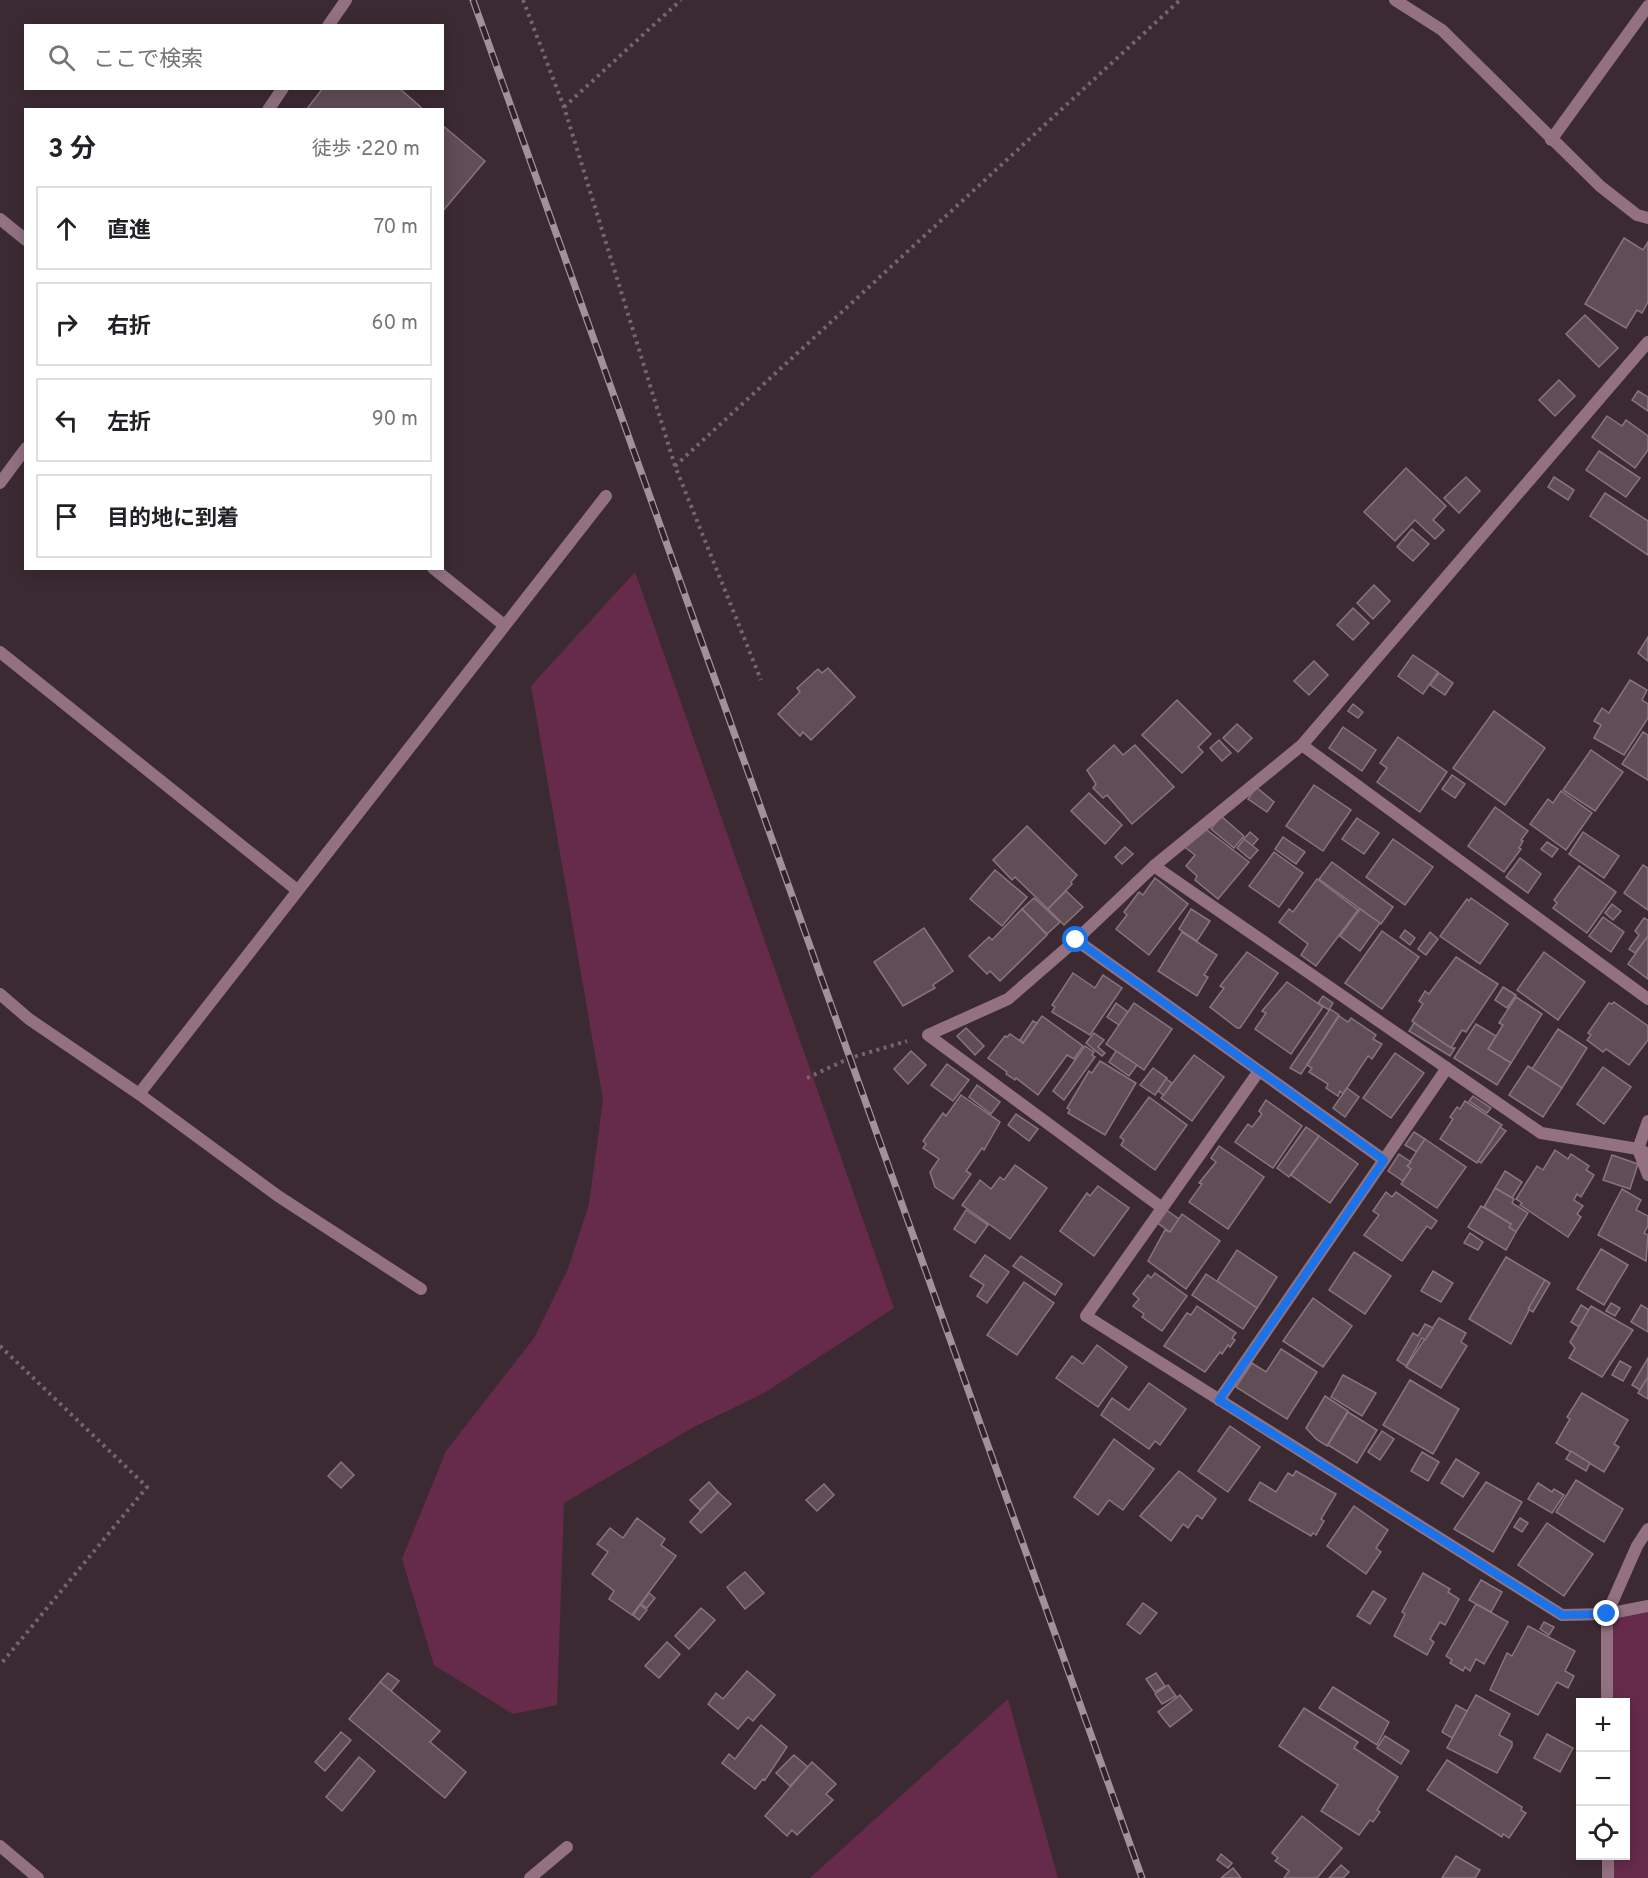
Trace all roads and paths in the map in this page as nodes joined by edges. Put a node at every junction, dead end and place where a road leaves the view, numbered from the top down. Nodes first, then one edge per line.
1 (346, 0) edge
2 (523, 0) edge
3 (681, 0) edge
4 (1180, 0) edge
5 (1395, 0) edge
6 (1648, 6) edge
7 (329, 24) edge
8 (282, 90) edge
9 (564, 107) junction
10 (269, 108) edge
11 (1551, 140) junction
12 (1648, 218) edge
13 (0, 219) edge
14 (24, 238) edge
15 (1648, 342) edge
16 (24, 451) edge
17 (675, 466) junction
18 (0, 483) edge
19 (606, 496) dead end
20 (435, 570) edge
21 (504, 626) junction
22 (0, 652) edge
23 (761, 680) dead end
24 (1302, 745) junction
25 (1154, 866) junction
26 (297, 890) junction
27 (1076, 940) junction
28 (0, 994) edge
29 (1648, 999) edge
30 (928, 1035) junction
31 (1447, 1068) junction
32 (1260, 1071) junction
33 (807, 1078) dead end
34 (139, 1094) junction
35 (1648, 1121) edge
36 (1643, 1151) edge
37 (1384, 1160) junction
38 (1648, 1175) edge
39 (1161, 1207) junction
40 (421, 1288) dead end
41 (0, 1346) edge
42 (1219, 1400) junction
43 (1648, 1529) edge
44 (1648, 1606) edge
45 (1607, 1614) junction
46 (0, 1665) edge
47 (1607, 1698) edge
48 (0, 1846) edge
49 (567, 1847) dead end
50 (1608, 1860) edge
51 (38, 1878) edge
52 (530, 1878) edge
53 (1608, 1878) edge

1 - 7 street
2 - 9 path
3 - 9 path
4 - 17 path
5 - 11 street
6 - 11 street
8 - 10 street
9 - 17 path
11 - 12 street
13 - 14 street
15 - 24 street
16 - 18 street
17 - 23 path
19 - 21 street
20 - 21 street
21 - 26 street
22 - 26 street
24 - 25 street
24 - 29 street
25 - 27 street
25 - 31 street
26 - 34 street
27 - 30 street
27 - 32 street
28 - 34 street
30 - 33 path
30 - 39 street
31 - 36 street
31 - 37 street
32 - 37 street
32 - 39 street
34 - 40 street
35 - 36 street
36 - 38 street
37 - 42 street
39 - 42 street
41 - 46 path
42 - 45 street
43 - 45 street
44 - 45 street
45 - 47 street
48 - 51 street
49 - 52 street
50 - 53 street

